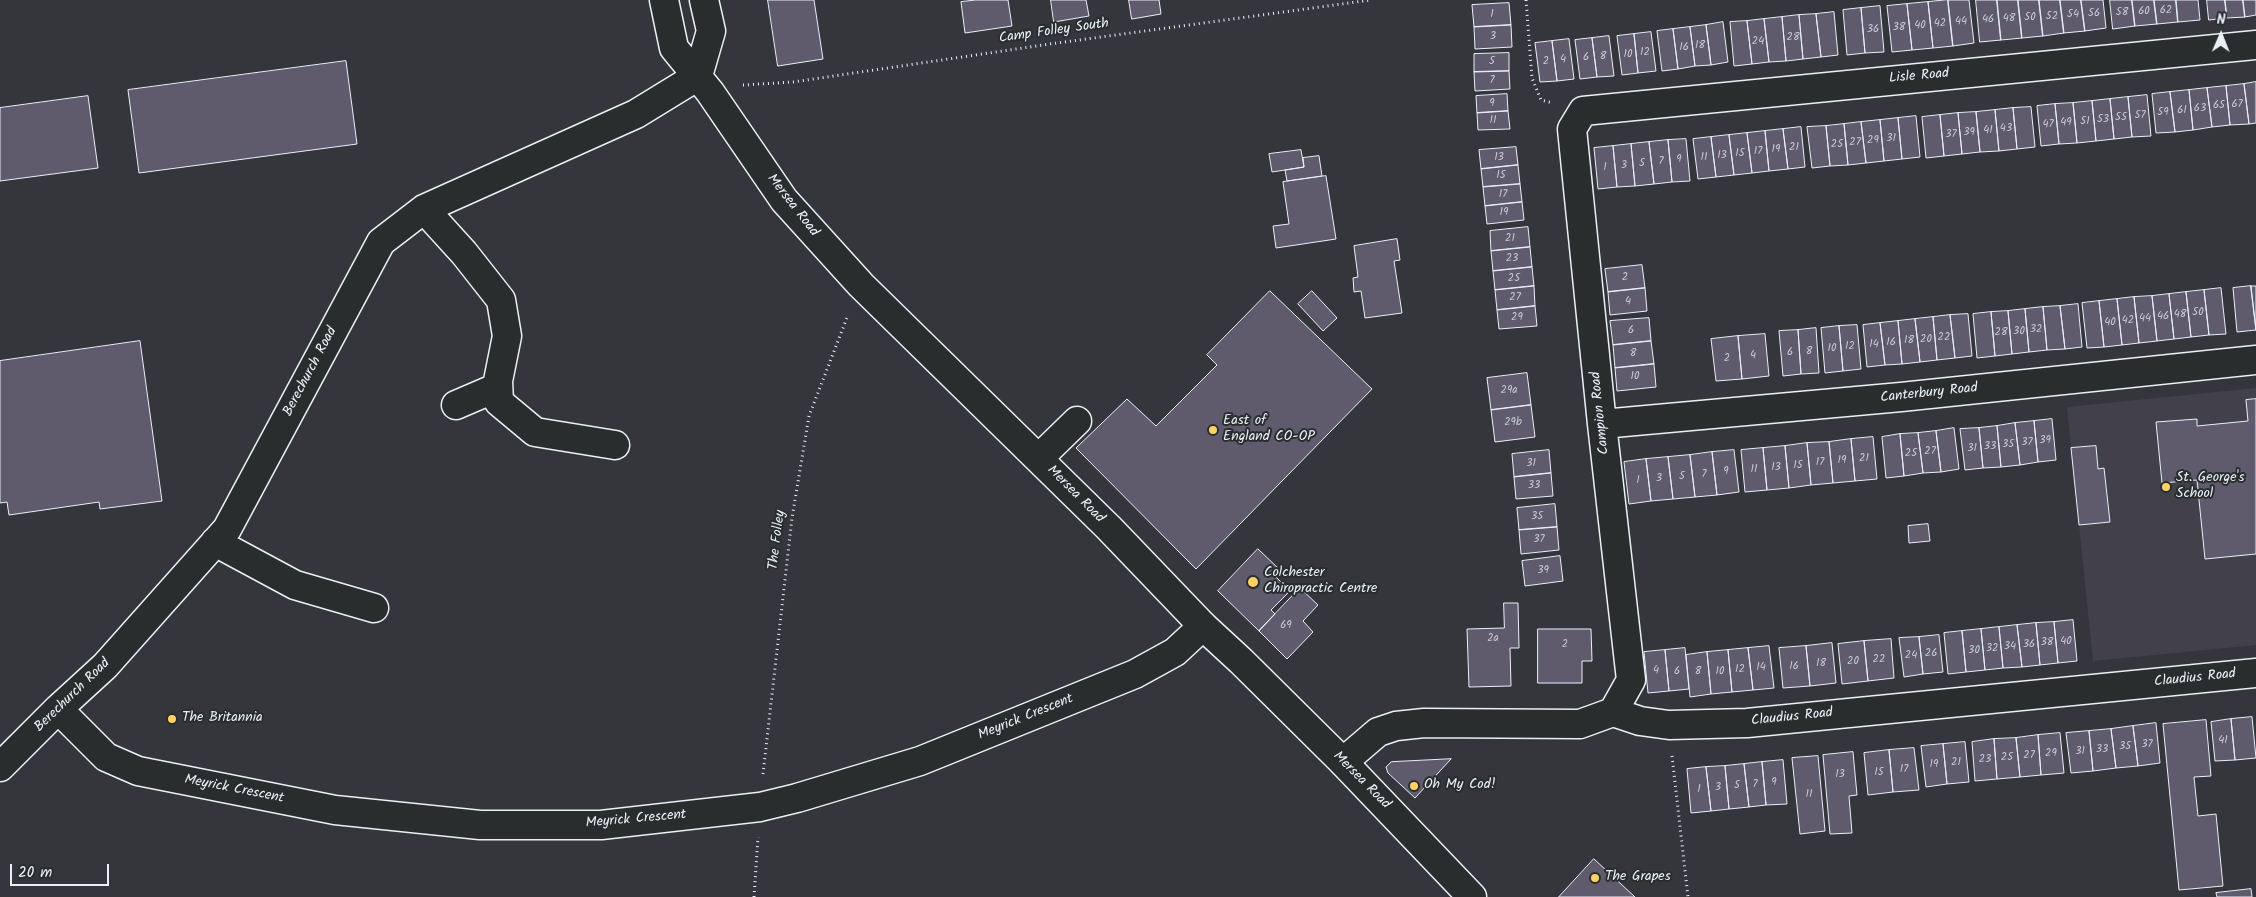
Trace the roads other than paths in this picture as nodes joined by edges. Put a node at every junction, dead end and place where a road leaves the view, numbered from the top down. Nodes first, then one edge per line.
1 (664, 0) edge
2 (704, 0) edge
3 (2256, 45) edge
4 (698, 76) junction
5 (1583, 111) joint
6 (424, 209) junction
7 (2256, 360) edge
8 (498, 387) junction
9 (456, 405) dead end
10 (1078, 421) dead end
11 (1602, 424) junction
12 (615, 445) dead end
13 (1039, 458) junction
14 (216, 542) junction
15 (374, 608) dead end
16 (1202, 626) junction
17 (2256, 673) edge
18 (58, 709) junction
19 (1613, 712) junction
20 (1343, 762) junction
21 (0, 768) edge
22 (1472, 897) edge

1 - 4 street, Mersea Road
2 - 4 street
3 - 5 street, Lisle Road
4 - 6 street, Berechurch Road
4 - 13 street, Mersea Road
5 - 11 street, Campion Road
6 - 8 street
6 - 14 street, Berechurch Road
7 - 11 street, Canterbury Road
8 - 9 street
8 - 12 street
10 - 13 street
11 - 19 street, Campion Road
13 - 16 street, Mersea Road
14 - 15 street
14 - 18 street, Berechurch Road
16 - 18 street, Meyrick Crescent
16 - 20 street, Mersea Road
17 - 19 street, Claudius Road
18 - 21 street, Berechurch Road
19 - 20 street
20 - 22 street, Mersea Road

